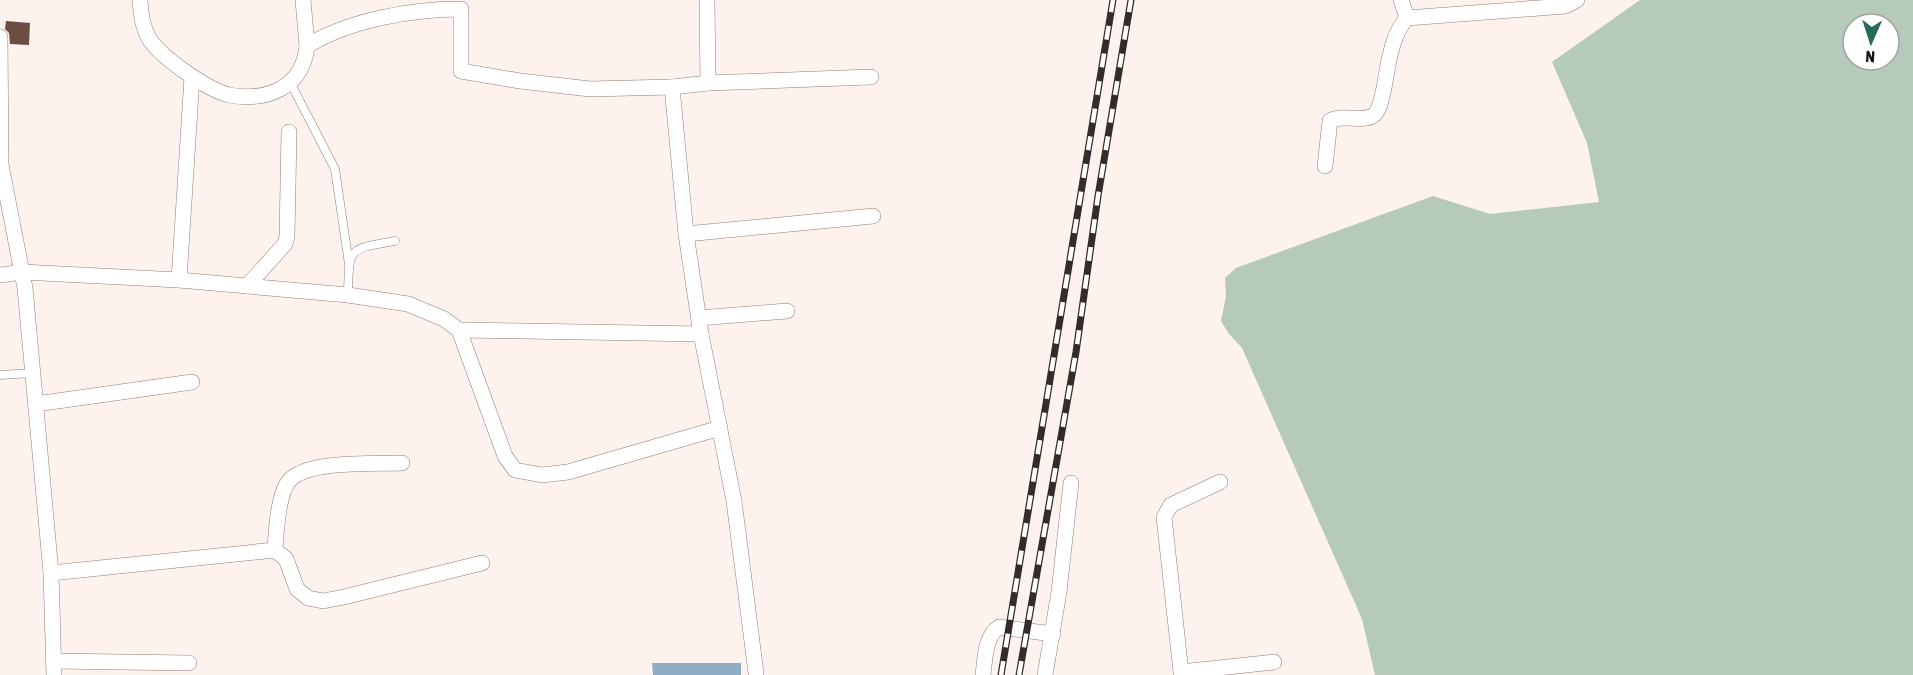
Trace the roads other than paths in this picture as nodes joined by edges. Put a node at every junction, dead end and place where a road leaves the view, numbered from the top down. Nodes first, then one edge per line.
1 (140, 0) edge
2 (303, 0) edge
3 (707, 0) edge
4 (1401, 0) edge
5 (1577, 0) edge
6 (460, 5) edge
7 (1407, 18) junction
8 (0, 37) edge
9 (308, 46) junction
10 (871, 76) dead end
11 (192, 77) junction
12 (708, 83) junction
13 (291, 84) junction
14 (672, 87) junction
15 (289, 132) dead end
16 (1325, 166) dead end
17 (873, 216) dead end
18 (686, 234) junction
19 (395, 241) dead end
20 (349, 264) junction
21 (22, 272) junction
22 (0, 275) edge
23 (179, 280) junction
24 (247, 286) junction
25 (348, 295) junction
26 (787, 311) dead end
27 (699, 318) junction
28 (459, 330) junction
29 (701, 334) junction
30 (33, 373) junction
31 (0, 375) edge
32 (192, 382) dead end
33 (36, 404) junction
34 (720, 428) junction
35 (402, 463) dead end
36 (1220, 482) dead end
37 (1071, 483) dead end
38 (275, 550) junction
39 (482, 562) dead end
40 (51, 573) junction
41 (1053, 634) junction
42 (1274, 662) dead end
43 (189, 663) dead end
44 (54, 668) edge
45 (756, 673) dead end
46 (1177, 674) edge
47 (983, 675) edge
48 (1045, 675) edge

1 - 11 street
2 - 9 street
3 - 12 street
4 - 7 street
5 - 7 street
6 - 9 street
6 - 14 street
7 - 16 street
8 - 21 street
9 - 13 street
10 - 12 street
11 - 13 street
11 - 23 street
12 - 14 street
13 - 20 lane
14 - 18 street
15 - 24 street
17 - 18 street
18 - 27 street
19 - 20 lane
20 - 25 lane
21 - 22 street
21 - 23 street
21 - 30 street
23 - 24 street
24 - 25 street
25 - 28 street
26 - 27 street
27 - 29 street
28 - 29 street
28 - 34 street
29 - 34 street
30 - 31 lane
30 - 33 street
32 - 33 street
33 - 40 street
34 - 45 street
35 - 38 street
36 - 46 street
37 - 41 street
38 - 39 street
38 - 40 street
40 - 44 street
41 - 47 street
41 - 48 street
42 - 46 street
43 - 44 street

